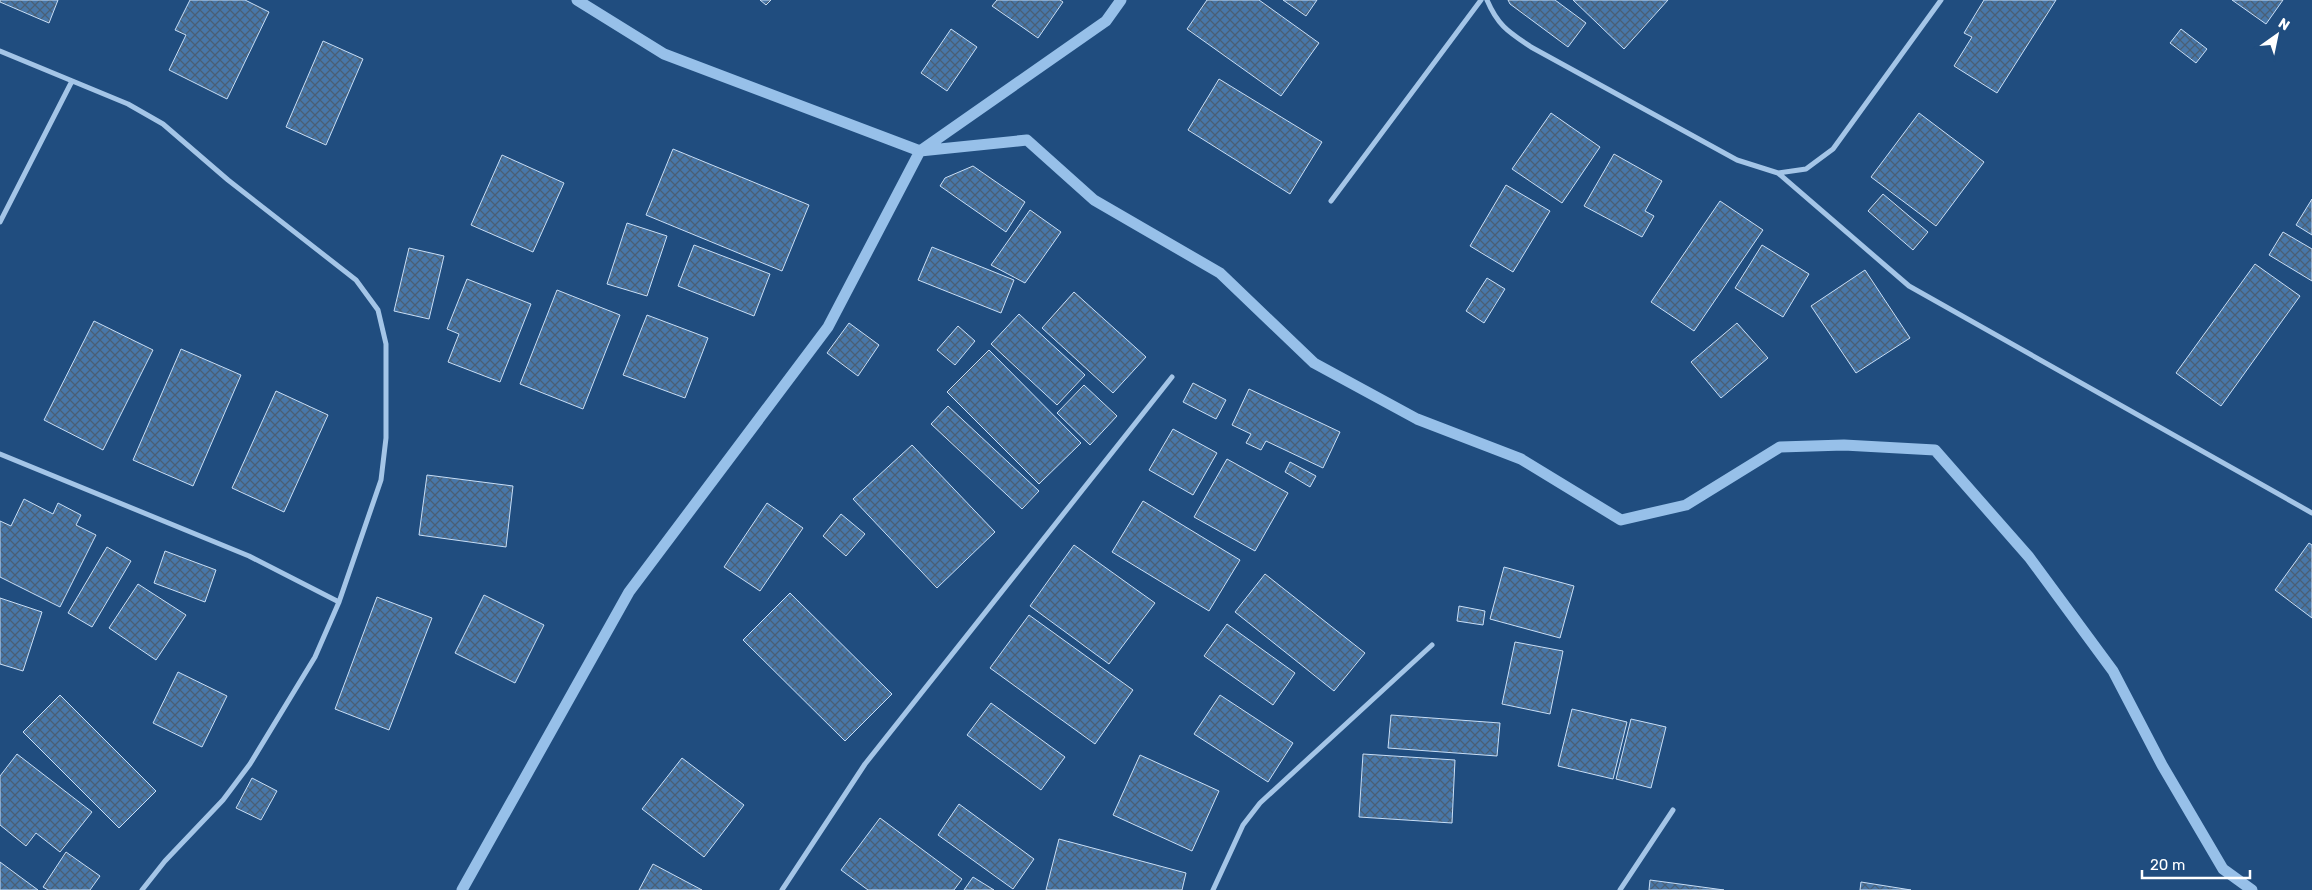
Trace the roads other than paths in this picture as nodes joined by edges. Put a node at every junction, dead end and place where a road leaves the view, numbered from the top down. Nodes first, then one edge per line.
1 (1481, 0) edge
2 (1487, 0) edge
3 (1941, 0) edge
4 (0, 50) edge
5 (72, 81) junction
6 (1778, 173) junction
7 (1332, 201) dead end
8 (0, 222) edge
9 (1172, 377) dead end
10 (0, 454) edge
11 (2312, 513) edge
12 (339, 602) junction
13 (1432, 645) dead end
14 (1673, 810) dead end
15 (142, 890) edge
16 (782, 890) edge
17 (1213, 890) edge
18 (1620, 890) edge

1 - 7 street
2 - 6 street
3 - 6 street
4 - 5 street
5 - 8 street
5 - 12 street
6 - 11 street
9 - 16 street
10 - 12 street
12 - 15 street
13 - 17 street
14 - 18 street

